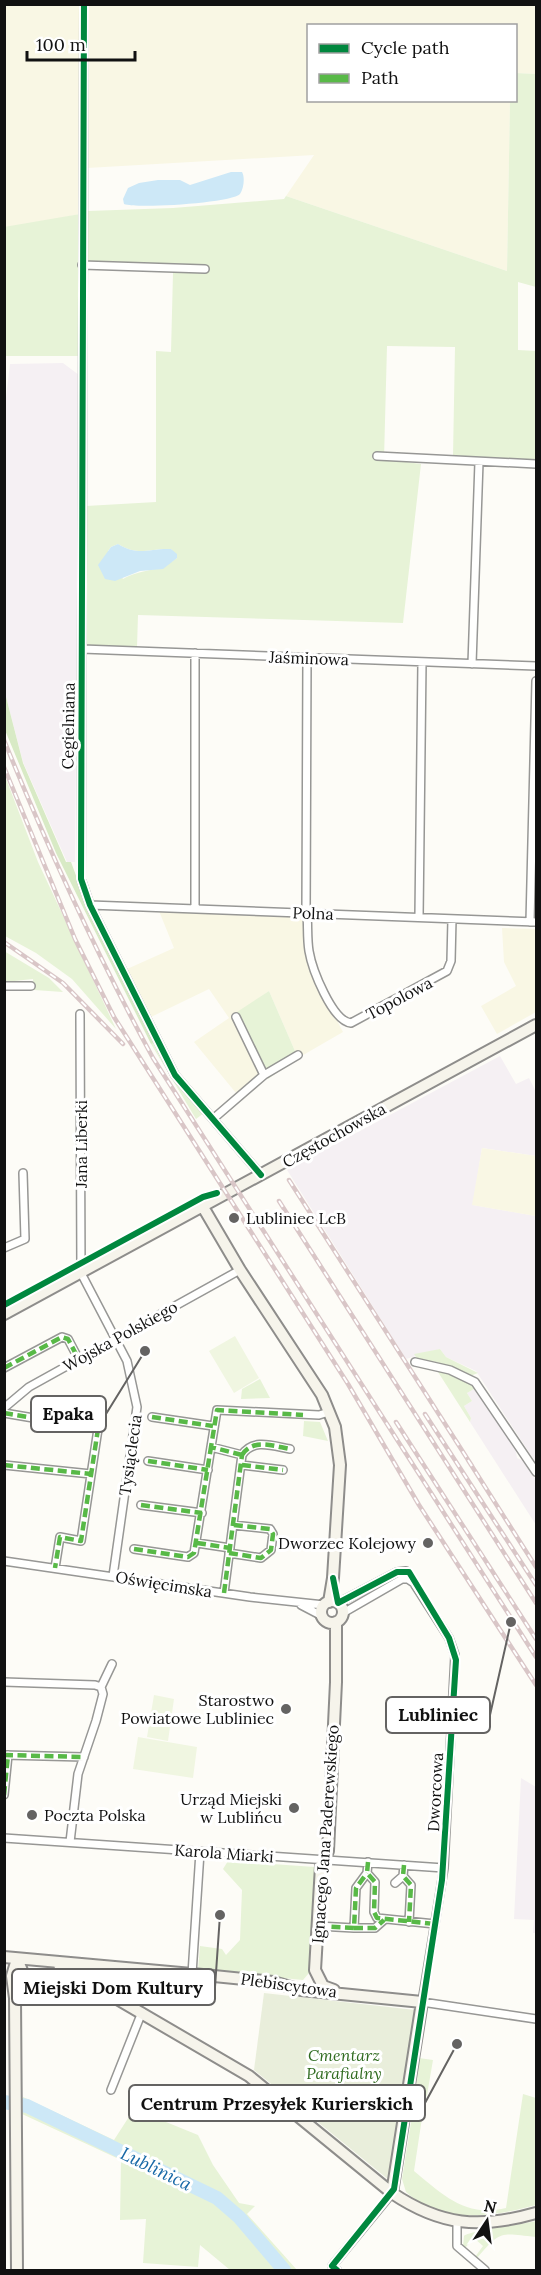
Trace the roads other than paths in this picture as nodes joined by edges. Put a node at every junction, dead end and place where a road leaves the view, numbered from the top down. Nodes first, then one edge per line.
1 (84, 4) edge
2 (82, 265) junction
3 (205, 268) dead end
4 (377, 456) dead end
5 (479, 462) junction
6 (537, 464) edge
7 (82, 649) junction
8 (195, 653) junction
9 (307, 657) junction
10 (422, 662) junction
11 (472, 664) junction
12 (537, 666) edge
13 (537, 681) edge
14 (90, 905) junction
15 (195, 908) junction
16 (307, 913) junction
17 (419, 917) junction
18 (452, 919) junction
19 (533, 922) edge
20 (4, 986) edge
21 (31, 986) dead end
22 (80, 1014) dead end
23 (236, 1017) dead end
24 (537, 1025) edge
25 (298, 1055) dead end
26 (264, 1076) junction
27 (213, 1119) junction
28 (23, 1173) dead end
29 (261, 1175) junction
30 (203, 1207) junction
31 (4, 1248) edge
32 (240, 1270) junction
33 (81, 1273) junction
34 (4, 1314) edge
35 (117, 1338) junction
36 (78, 1359) junction
37 (415, 1362) dead end
38 (4, 1368) edge
39 (5, 1408) edge
40 (329, 1412) junction
41 (101, 1413) dead end
42 (152, 1417) dead end
43 (213, 1426) junction
44 (98, 1429) junction
45 (211, 1447) junction
46 (290, 1449) dead end
47 (242, 1455) junction
48 (148, 1461) dead end
49 (4, 1465) edge
50 (242, 1465) junction
51 (208, 1470) junction
52 (283, 1470) dead end
53 (537, 1472) edge
54 (91, 1474) junction
55 (141, 1505) dead end
56 (202, 1514) junction
57 (233, 1525) junction
58 (197, 1543) junction
59 (134, 1550) dead end
60 (229, 1551) junction
61 (4, 1561) edge
62 (55, 1568) junction
63 (112, 1576) junction
64 (419, 1589) junction
65 (224, 1593) junction
66 (299, 1604) junction
67 (328, 1606) junction
68 (340, 1618) junction
69 (112, 1664) dead end
70 (4, 1682) edge
71 (101, 1687) junction
72 (6, 1755) edge
73 (84, 1756) junction
74 (4, 1795) edge
75 (4, 1838) edge
76 (70, 1842) junction
77 (200, 1852) junction
78 (324, 1859) junction
79 (368, 1862) junction
80 (404, 1865) junction
81 (444, 1868) junction
82 (367, 1873) junction
83 (403, 1876) junction
84 (395, 1883) dead end
85 (384, 1920) junction
86 (409, 1922) junction
87 (435, 1924) junction
88 (318, 1926) junction
89 (354, 1928) junction
90 (4, 1957) edge
91 (17, 1959) junction
92 (35, 1961) junction
93 (56, 1964) junction
94 (92, 1966) junction
95 (115, 1966) junction
96 (315, 1970) junction
97 (23, 1973) junction
98 (192, 1974) junction
99 (8, 1977) edge
100 (273, 1982) junction
101 (114, 1993) junction
102 (344, 1993) junction
103 (15, 1998) junction
104 (422, 2002) junction
105 (142, 2012) junction
106 (537, 2019) edge
107 (111, 2090) dead end
108 (392, 2193) junction
109 (537, 2213) edge
110 (457, 2222) junction
111 (334, 2268) edge
112 (17, 2271) edge
113 (485, 2271) edge

1 - 2 street, Cegielniana
2 - 3 street
2 - 7 street, Cegielniana
4 - 5 street
5 - 6 street
5 - 11 street
7 - 8 street, Jaśminowa
7 - 14 street, Cegielniana
8 - 9 street, Jaśminowa
8 - 15 street
9 - 10 street, Jaśminowa
9 - 16 street
10 - 11 street, Jaśminowa
10 - 17 street
11 - 12 street, Jaśminowa
13 - 19 street
14 - 15 street, Polna
14 - 27 street, Cegielniana
15 - 16 street, Polna
16 - 17 street, Polna
16 - 18 street, Topolowa
17 - 18 street, Polna
18 - 19 street, Polna
20 - 21 street
22 - 33 street, Jana Liberki
23 - 26 street
24 - 29 street, Częstochowska
25 - 26 street
26 - 27 street
27 - 29 street, Cegielniana
28 - 31 street
29 - 30 street, Częstochowska
30 - 32 street
30 - 33 street, Częstochowska
32 - 35 street, Wojska Polskiego
32 - 40 street
33 - 34 street, Częstochowska
33 - 35 street, Tysiąclecia
35 - 36 street, Wojska Polskiego
35 - 63 street, Tysiąclecia
36 - 38 street
36 - 39 street, Wojska Polskiego
37 - 53 street
39 - 44 street
40 - 43 street
40 - 67 street
41 - 44 street
42 - 43 street
43 - 45 street
44 - 54 street
45 - 47 street
45 - 51 street
46 - 47 street
47 - 50 street
48 - 51 street
49 - 54 street
50 - 52 street
50 - 57 street
51 - 56 street
54 - 62 street
55 - 56 street
56 - 58 street
57 - 60 street
57 - 60 street
58 - 59 street
58 - 60 street
60 - 65 street
61 - 62 street, Oświęcimska
62 - 63 street, Oświęcimska
63 - 65 street, Oświęcimska
64 - 67 street
64 - 68 street
64 - 81 street, Dworcowa
65 - 66 street, Oświęcimska
66 - 67 street, Oświęcimska
66 - 67 street
67 - 68 street
67 - 68 street
68 - 78 street, Ignacego Jana Paderewskiego
69 - 71 street
70 - 71 street
71 - 73 street
72 - 73 street
72 - 74 street
73 - 76 street
75 - 76 street, Karola Miarki
76 - 77 street, Karola Miarki
77 - 78 street, Karola Miarki
77 - 98 street
78 - 79 street, Karola Miarki
78 - 88 street, Ignacego Jana Paderewskiego
79 - 80 street, Karola Miarki
79 - 82 street
80 - 81 street, Karola Miarki
80 - 83 street
81 - 87 street, Dworcowa
82 - 85 street
82 - 89 street
83 - 84 street
83 - 86 street
85 - 86 street
85 - 89 street
86 - 87 street
87 - 104 street, Dworcowa
88 - 89 street
88 - 96 street, Ignacego Jana Paderewskiego
90 - 91 street, Plebiscytowa
91 - 92 street, Plebiscytowa
91 - 97 street
91 - 99 street
92 - 93 street, Plebiscytowa
92 - 97 street
93 - 94 street, Plebiscytowa
93 - 101 street
94 - 95 street, Plebiscytowa
94 - 101 street
95 - 98 street, Plebiscytowa
95 - 101 street
96 - 100 street
96 - 102 street
97 - 103 street
98 - 100 street, Plebiscytowa
99 - 103 street
100 - 102 street, Plebiscytowa
101 - 105 street
102 - 104 street, Plebiscytowa
103 - 112 street
104 - 106 street, Plebiscytowa
104 - 108 street
105 - 107 street
105 - 108 street
108 - 110 street
108 - 111 street
109 - 110 street
110 - 113 street

